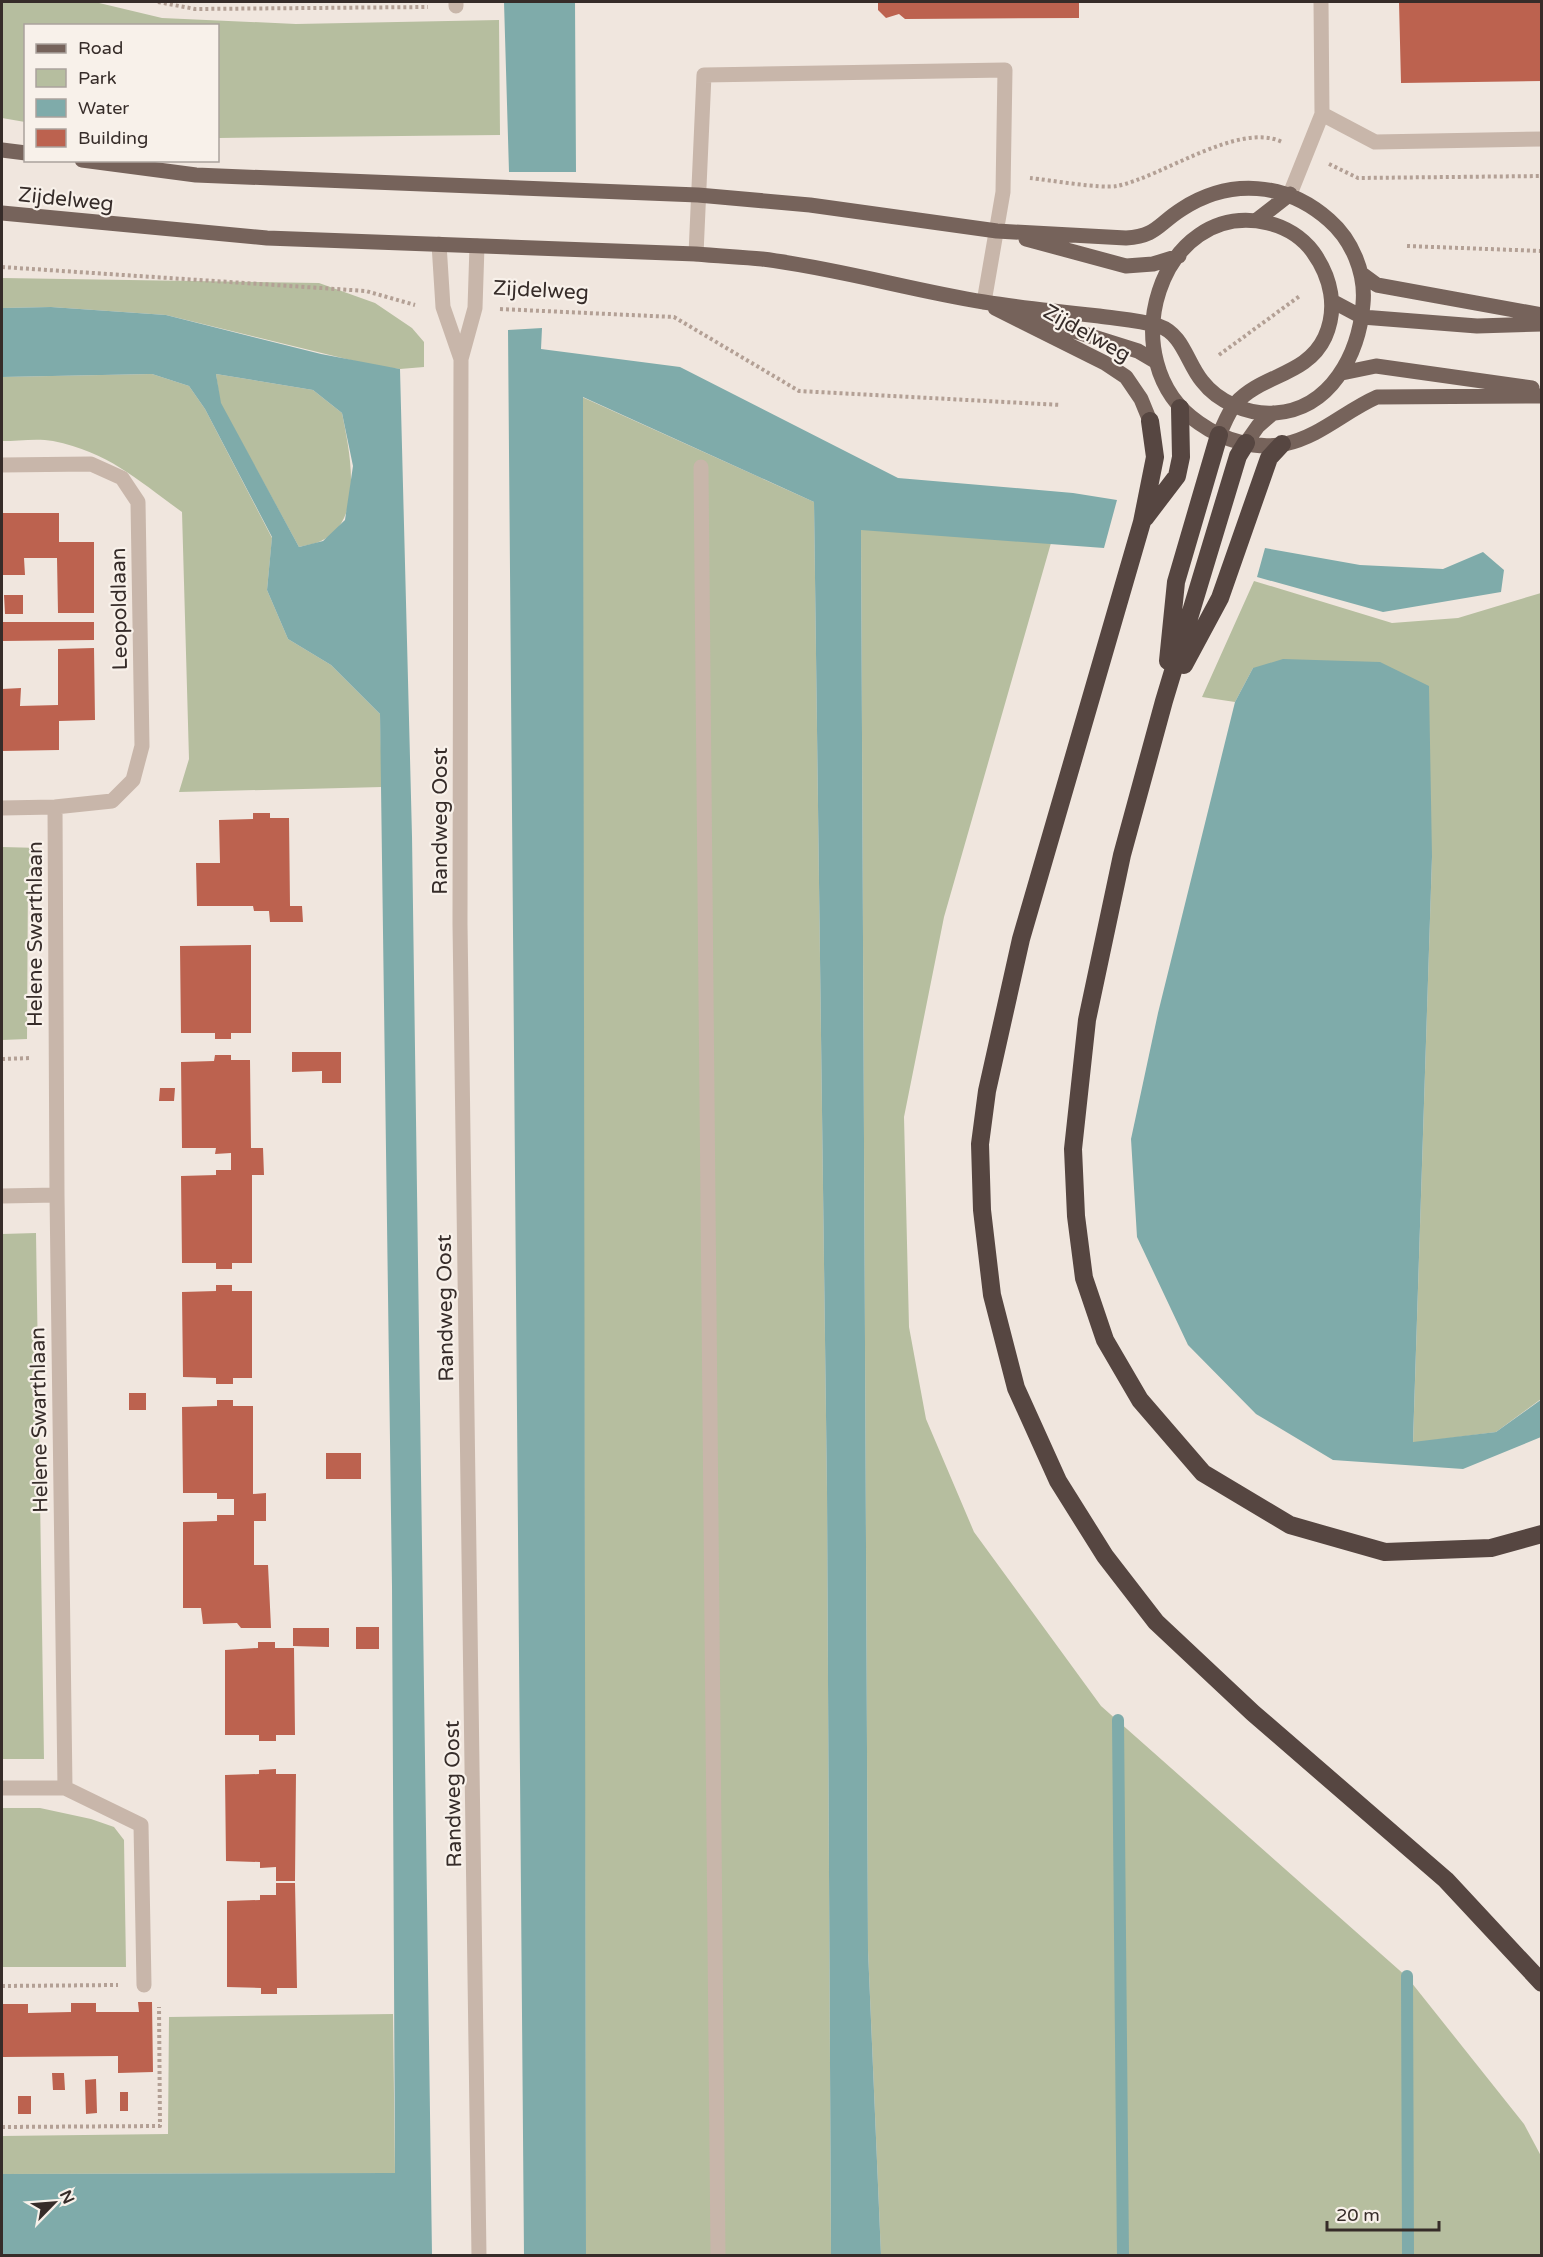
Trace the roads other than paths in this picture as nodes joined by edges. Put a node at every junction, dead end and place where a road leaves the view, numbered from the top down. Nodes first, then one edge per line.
1 (1321, 2) edge
2 (1323, 114) junction
3 (1542, 139) edge
4 (2, 150) edge
5 (24, 153) edge
6 (97, 162) edge
7 (1290, 194) junction
8 (698, 195) junction
9 (2, 213) edge
10 (1257, 220) junction
11 (997, 231) junction
12 (439, 244) junction
13 (477, 246) junction
14 (696, 254) junction
15 (1179, 256) junction
16 (1362, 274) junction
17 (984, 302) junction
18 (1332, 302) junction
19 (1542, 315) edge
20 (1362, 317) junction
21 (1151, 324) junction
22 (1542, 324) edge
23 (461, 359) junction
24 (1155, 361) junction
25 (1342, 373) junction
26 (1542, 390) edge
27 (1542, 396) edge
28 (1234, 406) junction
29 (1180, 408) junction
30 (1273, 414) junction
31 (1150, 422) joint
32 (1219, 435) junction
33 (1246, 443) junction
34 (1282, 444) junction
35 (2, 465) edge
36 (701, 467) dead end
37 (1142, 522) junction
38 (1164, 701) junction
39 (55, 807) junction
40 (2, 808) edge
41 (57, 1195) junction
42 (2, 1196) edge
43 (1542, 1534) edge
44 (2, 1788) edge
45 (65, 1788) junction
46 (1542, 1983) edge
47 (144, 1985) road end
48 (479, 2256) edge
49 (718, 2256) edge

1 - 2 street
2 - 3 street
2 - 7 street
4 - 5 main road, Zijdelweg
6 - 8 main road, Zijdelweg
7 - 10 main road
7 - 11 main road, Zijdelweg
7 - 16 main road
8 - 11 main road, Zijdelweg
8 - 11 street
8 - 14 street
9 - 12 main road, Zijdelweg
10 - 15 main road
10 - 18 main road
11 - 15 main road, Zijdelweg
11 - 17 street
12 - 13 main road, Zijdelweg
12 - 23 street, Randweg Oost
13 - 14 main road, Zijdelweg
13 - 23 street, Randweg Oost
14 - 17 main road, Zijdelweg
15 - 21 main road
16 - 19 main road
16 - 20 main road
17 - 21 main road, Zijdelweg
17 - 24 main road, Zijdelweg
17 - 31 main road, Zijdelweg
18 - 20 main road
18 - 28 main road
20 - 22 main road
20 - 25 main road
21 - 24 main road
21 - 28 main road
23 - 48 street, Randweg Oost
24 - 29 main road
25 - 26 main road
25 - 30 main road
27 - 34 main road
28 - 30 main road
28 - 32 main road
29 - 32 main road
29 - 37 highway
30 - 33 main road
31 - 37 highway
32 - 33 main road
32 - 38 highway
33 - 34 main road
33 - 38 highway
34 - 38 highway
35 - 39 street, Leopoldlaan
36 - 49 street
37 - 46 highway
38 - 43 highway
39 - 40 street, Leopoldlaan
39 - 41 street, Helene Swarthlaan
41 - 42 street
41 - 45 street, Helene Swarthlaan
44 - 45 street
45 - 47 street

